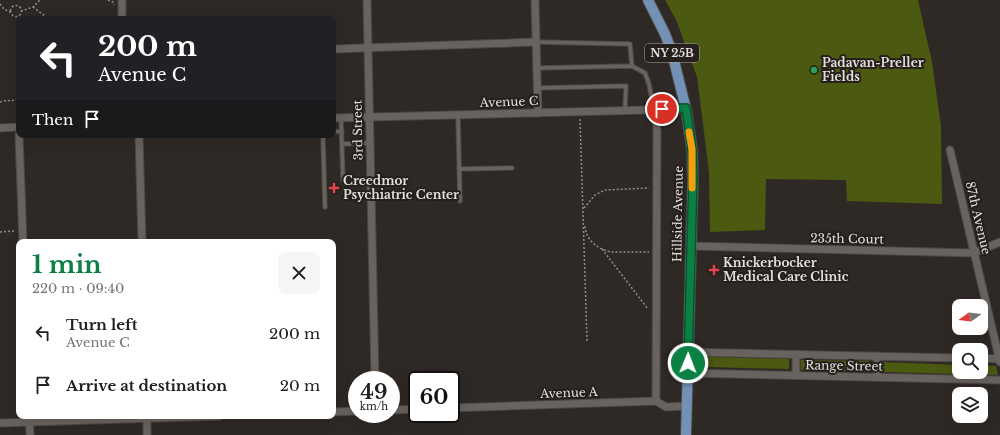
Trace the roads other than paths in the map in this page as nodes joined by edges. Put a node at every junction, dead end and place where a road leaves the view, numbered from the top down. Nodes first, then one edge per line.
1 (122, 0) edge
2 (367, 0) edge
3 (535, 0) edge
4 (648, 0) edge
5 (122, 16) edge
6 (536, 42) junction
7 (367, 48) junction
8 (336, 49) edge
9 (632, 66) junction
10 (537, 68) junction
11 (537, 88) junction
12 (686, 108) junction
13 (625, 110) junction
14 (654, 110) junction
15 (538, 113) junction
16 (458, 115) junction
17 (369, 117) junction
18 (336, 118) edge
19 (341, 118) junction
20 (0, 128) edge
21 (16, 128) edge
22 (336, 132) edge
23 (342, 132) junction
24 (19, 138) edge
25 (139, 138) edge
26 (323, 138) edge
27 (370, 143) junction
28 (342, 144) junction
29 (950, 150) dead end
30 (512, 168) dead end
31 (460, 169) junction
32 (343, 180) dead end
33 (460, 201) dead end
34 (325, 208) dead end
35 (23, 239) edge
36 (142, 239) edge
37 (1000, 242) edge
38 (691, 246) junction
39 (974, 253) junction
40 (688, 352) junction
41 (796, 355) junction
42 (878, 356) junction
43 (952, 358) edge
44 (988, 359) edge
45 (1000, 360) edge
46 (375, 371) edge
47 (688, 373) junction
48 (796, 375) junction
49 (877, 377) junction
50 (1000, 380) edge
51 (656, 401) junction
52 (686, 406) junction
53 (460, 408) edge
54 (348, 411) edge
55 (336, 412) edge
56 (30, 419) edge
57 (147, 419) edge
58 (0, 423) edge
59 (30, 435) edge
60 (147, 435) edge
61 (686, 435) edge

1 - 5 street
2 - 7 street, 3rd Street
3 - 6 street
4 - 12 main road, Hillside Avenue / NY 25B
6 - 7 street
6 - 9 lane
6 - 10 street
7 - 8 street
7 - 17 street, 3rd Street
9 - 10 lane
9 - 14 lane
10 - 11 street
11 - 13 lane
11 - 15 street
12 - 14 street, Avenue C
12 - 38 main road, Hillside Avenue / NY 25B
13 - 14 street, Avenue C
13 - 15 street, Avenue C
14 - 51 street
15 - 16 street, Avenue C
16 - 17 street, Avenue C
16 - 31 lane
17 - 19 street, Avenue C
17 - 27 street, 3rd Street
18 - 19 street, Avenue C
19 - 23 lane
20 - 21 street
22 - 23 lane
23 - 28 lane
24 - 35 street
25 - 36 street
26 - 34 lane
27 - 28 lane
27 - 46 street, 3rd Street
28 - 32 lane
29 - 39 street, 87th Avenue
30 - 31 lane
31 - 33 lane
37 - 39 street, 235th Court
38 - 39 street, 235th Court
38 - 40 main road, Hillside Avenue / NY 25B
39 - 45 street, 87th Avenue
40 - 41 street, Range Street
40 - 47 main road, Hillside Avenue / NY 25B
41 - 42 street, Range Street
41 - 48 street
42 - 43 street, Range Street
42 - 49 street
44 - 45 street
47 - 48 street, Range Street
47 - 52 main road, Hillside Avenue / NY 25B
48 - 49 street, Range Street
49 - 50 street, Range Street
51 - 52 street, Avenue A
51 - 53 street, Avenue A
52 - 61 main road, Hillside Avenue / NY 25B
54 - 55 street
56 - 58 street
56 - 59 street
57 - 60 street

